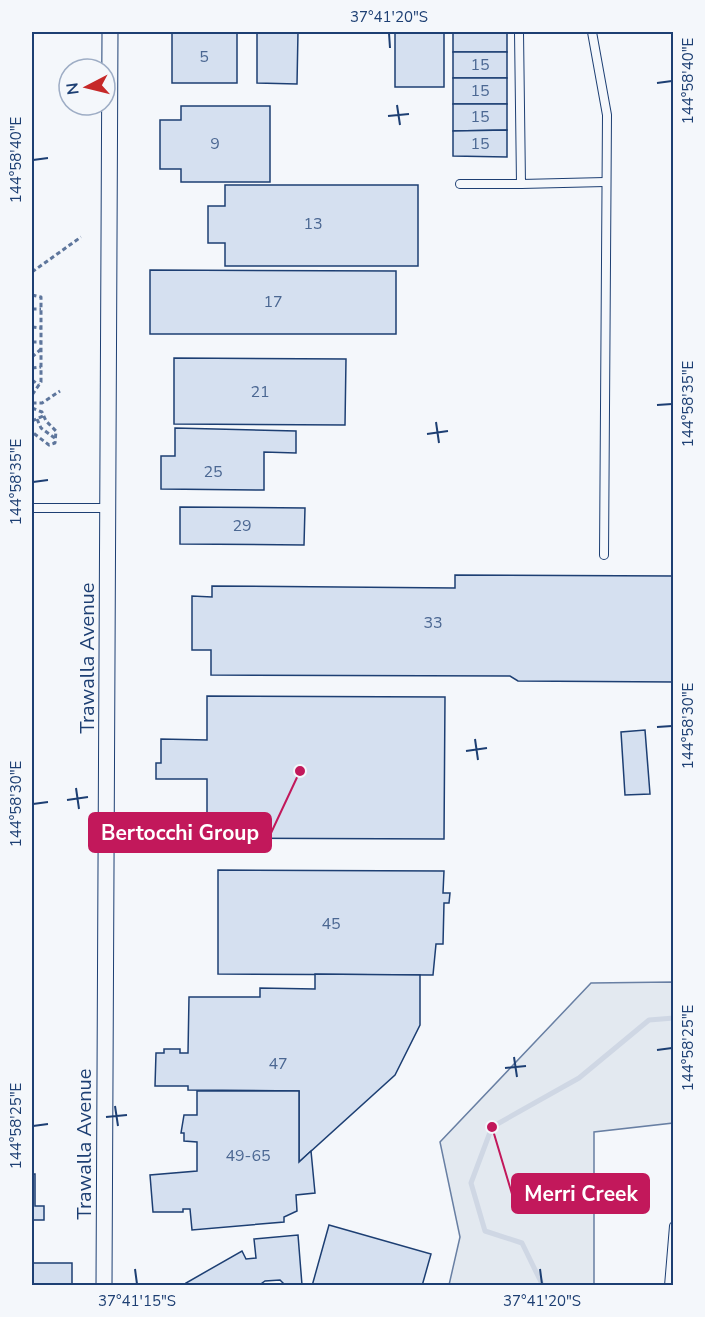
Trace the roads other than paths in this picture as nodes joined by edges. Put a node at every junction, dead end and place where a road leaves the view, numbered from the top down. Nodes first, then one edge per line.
1 (110, 32) edge
2 (519, 32) edge
3 (592, 32) edge
4 (605, 182) junction
5 (460, 184) dead end
6 (521, 184) junction
7 (32, 508) edge
8 (108, 508) junction
9 (604, 555) dead end
10 (674, 1226) edge
11 (105, 1286) edge
12 (669, 1286) edge

1 - 8 street, Trawalla Avenue
2 - 6 lane
3 - 4 lane
4 - 6 lane
4 - 9 lane
5 - 6 lane
7 - 8 lane
8 - 11 street, Trawalla Avenue
10 - 12 lane

